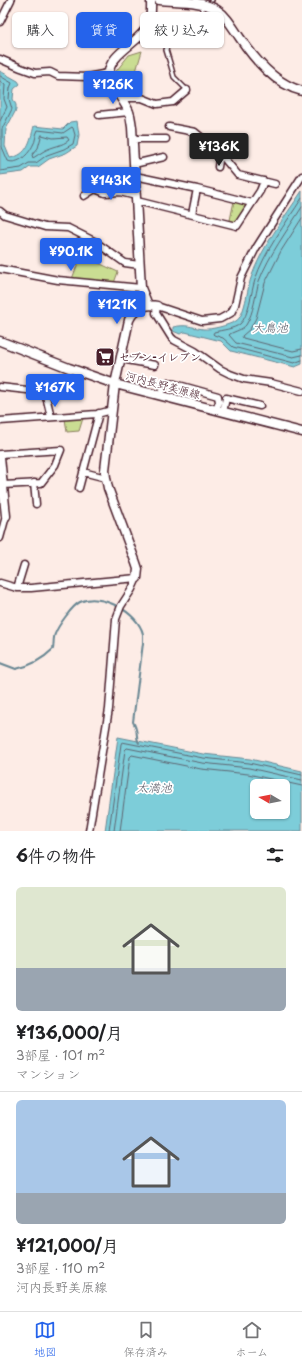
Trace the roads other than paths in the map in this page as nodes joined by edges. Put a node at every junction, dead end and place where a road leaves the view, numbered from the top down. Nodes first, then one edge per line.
1 (11, 0) edge
2 (152, 0) edge
3 (159, 0) edge
4 (210, 2) edge
5 (0, 22) edge
6 (0, 59) edge
7 (108, 74) junction
8 (187, 90) joint
9 (302, 90) edge
10 (122, 98) junction
11 (129, 112) junction
12 (99, 115) dead end
13 (169, 127) dead end
14 (133, 139) junction
15 (166, 139) dead end
16 (220, 154) junction
17 (164, 157) dead end
18 (134, 164) junction
19 (218, 167) dead end
20 (135, 176) junction
21 (302, 176) edge
22 (264, 181) junction
23 (275, 184) dead end
24 (197, 189) junction
25 (84, 196) dead end
26 (137, 198) junction
27 (252, 203) junction
28 (0, 211) edge
29 (192, 214) junction
30 (139, 265) junction
31 (0, 269) edge
32 (141, 288) junction
33 (148, 305) junction
34 (157, 306) junction
35 (0, 341) edge
36 (121, 359) junction
37 (155, 365) dead end
38 (116, 384) junction
39 (0, 387) edge
40 (302, 391) edge
41 (161, 396) junction
42 (260, 406) dead end
43 (112, 410) junction
44 (220, 411) junction
45 (99, 413) junction
46 (51, 417) junction
47 (0, 421) edge
48 (302, 432) edge
49 (0, 455) edge
50 (0, 467) edge
51 (83, 472) junction
52 (106, 478) junction
53 (34, 483) junction
54 (2, 485) junction
55 (79, 488) dead end
56 (36, 504) dead end
57 (2, 505) edge
58 (6, 516) joint
59 (0, 538) edge
60 (24, 565) dead end
61 (137, 578) junction
62 (0, 583) edge
63 (17, 588) junction
64 (90, 831) edge

1 - 5 street
2 - 7 street
3 - 4 street
4 - 8 lane
4 - 9 street
6 - 7 street
7 - 10 street
8 - 10 street
10 - 11 street
11 - 12 street
11 - 14 street
13 - 16 street
14 - 15 street
14 - 18 street
16 - 19 street
16 - 22 street
17 - 18 street
18 - 20 street
20 - 24 street
20 - 26 street
21 - 34 street
22 - 23 street
22 - 27 street
24 - 27 street
24 - 29 street
25 - 26 street
26 - 29 street
26 - 30 street
27 - 29 street
28 - 30 street
30 - 32 street
31 - 32 street
32 - 33 street
33 - 34 street
33 - 36 street
34 - 40 street
35 - 38 street, 河内長野美原線
36 - 37 street
36 - 38 street
38 - 41 street, 河内長野美原線
38 - 43 street
39 - 46 street
41 - 44 street, 河内長野美原線
41 - 44 street
42 - 44 street
43 - 45 street
43 - 52 street
44 - 48 street, 河内長野美原線
45 - 46 street
45 - 51 street
46 - 47 street
49 - 50 street
49 - 53 street
50 - 54 street
51 - 52 street
51 - 55 street
52 - 61 street
53 - 54 street
53 - 56 street
54 - 57 street
57 - 58 street
58 - 59 street
60 - 63 street
61 - 63 street
61 - 64 street
62 - 63 street

